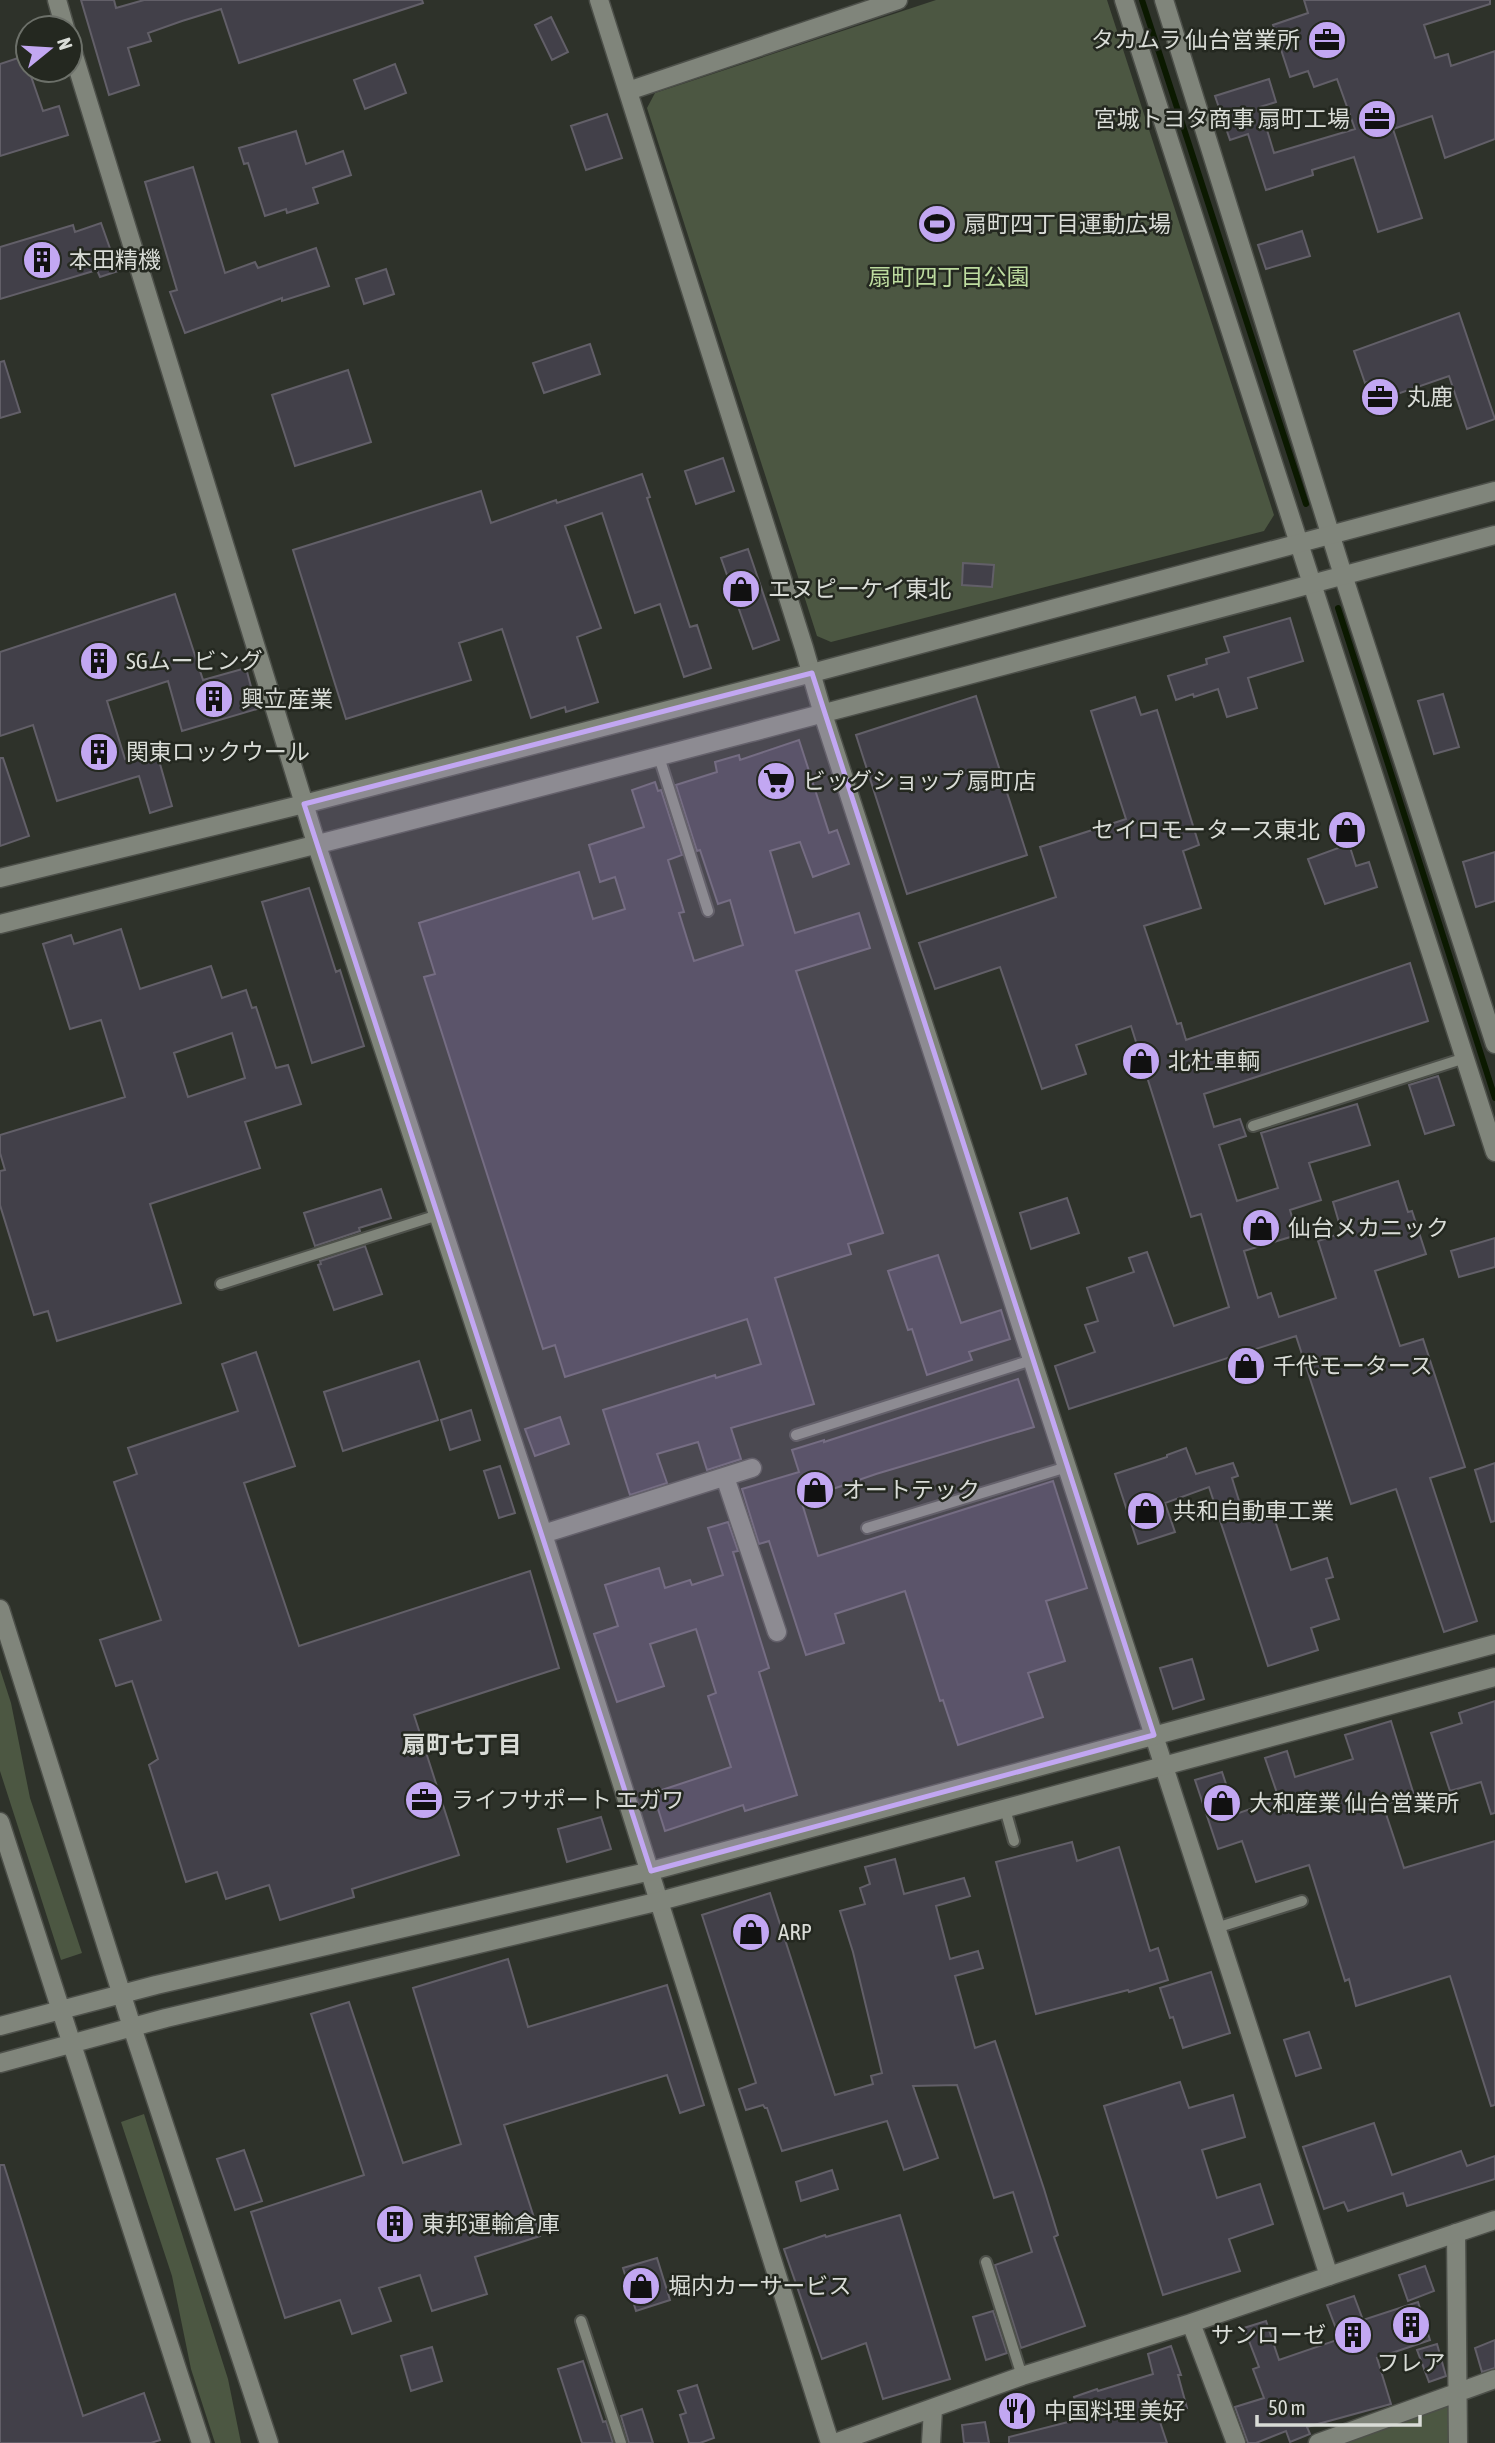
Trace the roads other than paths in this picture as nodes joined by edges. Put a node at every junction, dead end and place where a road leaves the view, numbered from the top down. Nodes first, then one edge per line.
1 (599, 0) edge
2 (898, 0) edge
3 (1124, 0) edge
4 (1164, 0) edge
5 (83, 84) edge
6 (628, 91) junction
7 (1495, 491) edge
8 (1331, 534) junction
9 (1495, 534) edge
10 (1298, 543) junction
11 (1343, 575) junction
12 (1312, 583) junction
13 (812, 673) junction
14 (823, 714) junction
15 (659, 757) junction
16 (304, 804) junction
17 (317, 846) junction
18 (0, 878) edge
19 (708, 911) dead end
20 (0, 924) edge
21 (1495, 1044) edge
22 (1465, 1059) junction
23 (1253, 1126) dead end
24 (1495, 1152) edge
25 (438, 1215) junction
26 (221, 1284) dead end
27 (1032, 1360) junction
28 (796, 1435) dead end
29 (1067, 1467) junction
30 (752, 1468) dead end
31 (725, 1477) junction
32 (867, 1528) dead end
33 (543, 1534) junction
34 (0, 1609) edge
35 (777, 1632) dead end
36 (1495, 1644) edge
37 (1495, 1677) edge
38 (1154, 1735) junction
39 (1164, 1767) junction
40 (1005, 1810) junction
41 (0, 1822) edge
42 (1014, 1841) dead end
43 (651, 1871) junction
44 (660, 1901) junction
45 (1301, 1901) dead end
46 (1216, 1928) junction
47 (122, 1994) junction
48 (61, 2010) junction
49 (0, 2026) edge
50 (132, 2027) junction
51 (71, 2043) junction
52 (0, 2063) edge
53 (1495, 2220) edge
54 (1456, 2233) junction
55 (986, 2262) dead end
56 (1329, 2276) junction
57 (581, 2321) dead end
58 (1191, 2323) junction
59 (1022, 2376) junction
60 (1495, 2379) edge
61 (1457, 2391) junction
62 (933, 2409) junction
63 (201, 2443) edge
64 (269, 2443) edge
65 (621, 2443) edge
66 (832, 2443) edge
67 (931, 2443) edge
68 (1236, 2443) edge
69 (1318, 2443) edge
70 (1458, 2443) edge

1 - 6 street
2 - 6 street
3 - 10 street
4 - 8 street
5 - 16 street
6 - 13 street
7 - 8 street
8 - 10 street
8 - 11 street
9 - 11 street
10 - 12 street
10 - 13 street
11 - 12 street
11 - 21 street
12 - 14 street
12 - 22 street
13 - 14 street
13 - 16 street
14 - 15 street
14 - 27 street
15 - 17 street
15 - 19 lane
16 - 17 street
16 - 18 street
17 - 20 street
17 - 25 street
22 - 23 lane
22 - 24 street
25 - 26 lane
25 - 33 street
27 - 28 lane
27 - 29 street
29 - 32 lane
29 - 38 street
30 - 31 street
31 - 33 street
31 - 35 street
33 - 43 street
34 - 47 street
36 - 38 street
37 - 39 street
38 - 39 street
38 - 43 street
39 - 40 street
39 - 46 street
40 - 42 lane
40 - 44 street
41 - 48 street
43 - 44 street
43 - 47 street
44 - 50 street
44 - 66 street
45 - 46 lane
46 - 56 street
47 - 48 street
47 - 50 street
48 - 49 street
48 - 51 street
50 - 51 street
50 - 64 street
51 - 52 street
51 - 63 street
53 - 54 street
54 - 56 street
54 - 61 street
55 - 59 lane
56 - 58 street
57 - 65 lane
58 - 59 street
58 - 68 street
59 - 62 street
60 - 61 street
61 - 69 street
61 - 70 street
62 - 66 street
62 - 67 street

